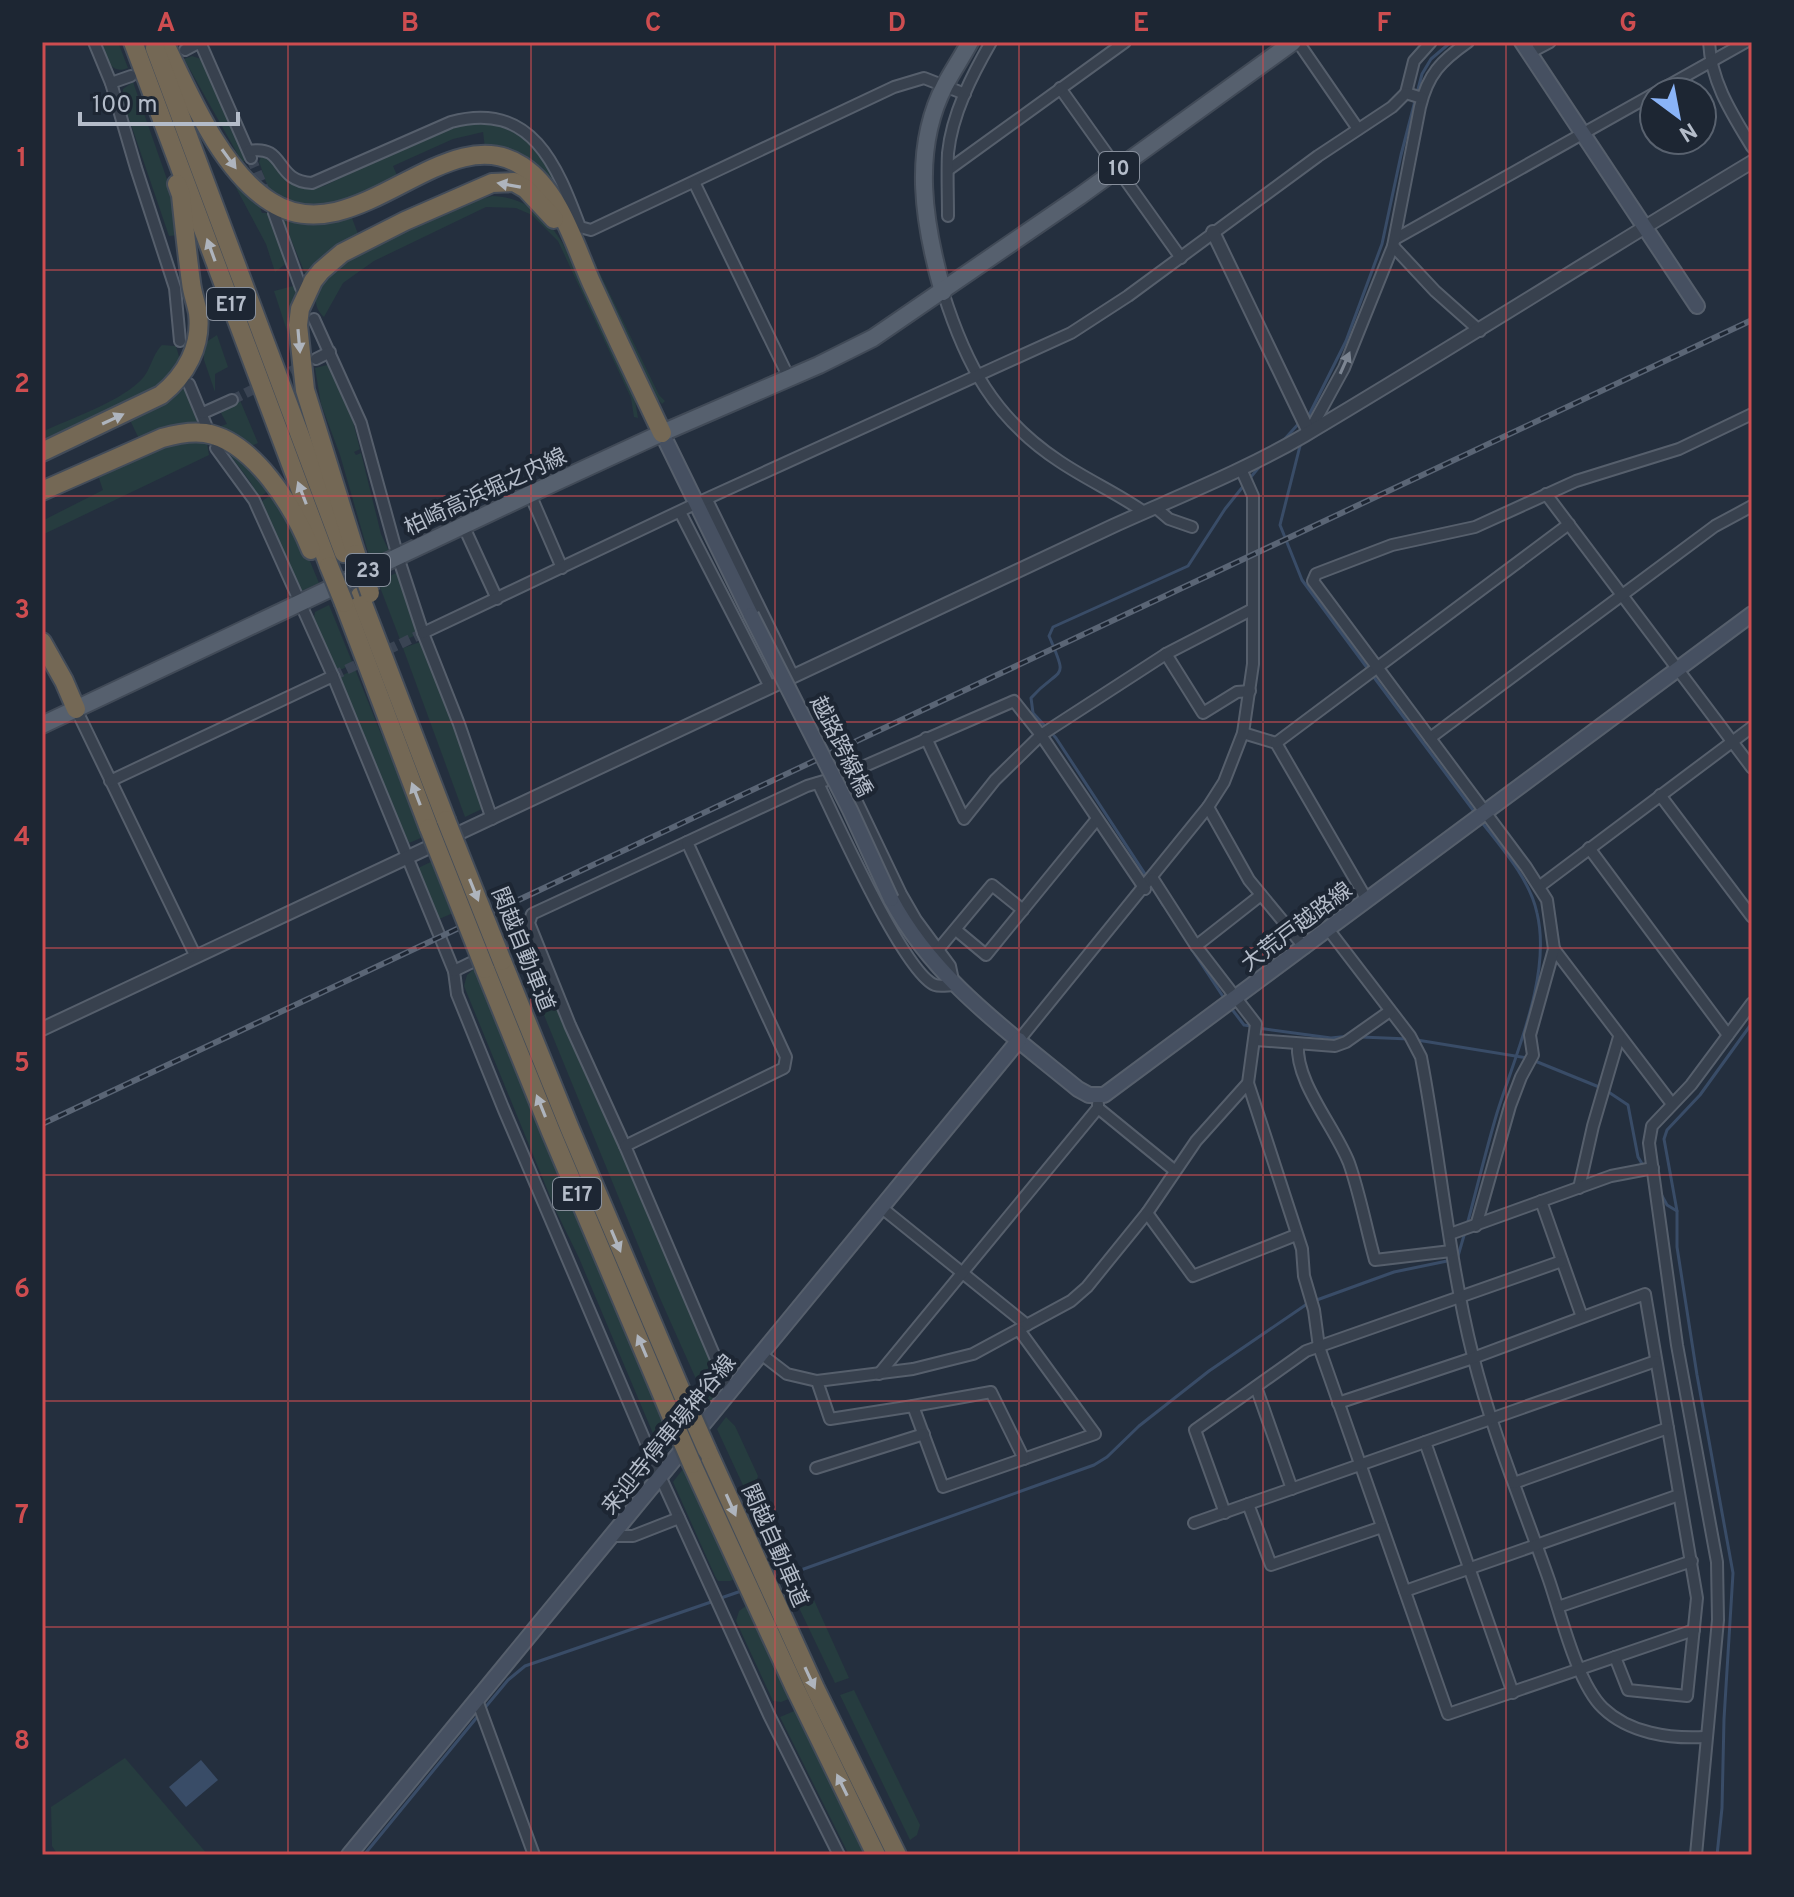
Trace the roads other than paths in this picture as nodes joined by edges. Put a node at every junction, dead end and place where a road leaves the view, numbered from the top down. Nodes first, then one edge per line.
1 (94, 42) edge
2 (124, 42) edge
3 (133, 42) edge
4 (153, 42) edge
5 (164, 42) edge
6 (200, 42) edge
7 (970, 42) edge
8 (991, 42) edge
9 (1125, 42) edge
10 (1295, 42) edge
11 (1431, 42) edge
12 (1468, 42) edge
13 (1550, 42) edge
14 (1709, 42) edge
15 (1746, 42) edge
16 (1526, 48) edge
17 (185, 50) dead end
18 (1710, 61) junction
19 (131, 76) dead end
20 (111, 83) junction
21 (944, 87) junction
22 (1060, 88) junction
23 (1406, 93) junction
24 (965, 94) junction
25 (1422, 98) junction
26 (1358, 129) junction
27 (1583, 131) junction
28 (1752, 147) edge
29 (1752, 162) edge
30 (1118, 168) junction
31 (948, 170) junction
32 (694, 182) junction
33 (274, 213) dead end
34 (948, 216) dead end
35 (1645, 227) junction
36 (1213, 232) junction
37 (1394, 243) junction
38 (1181, 258) junction
39 (592, 284) junction
40 (301, 288) dead end
41 (943, 292) junction
42 (1697, 306) dead end
43 (314, 319) dead end
44 (1480, 331) junction
45 (180, 341) dead end
46 (330, 352) junction
47 (316, 359) tunnel mouth
48 (977, 376) junction
49 (789, 378) junction
50 (189, 384) dead end
51 (232, 400) tunnel mouth
52 (203, 413) junction
53 (1752, 414) edge
54 (206, 425) dead end
55 (662, 433) junction
56 (1308, 434) junction
57 (216, 448) dead end
58 (42, 452) edge
59 (1241, 469) junction
60 (42, 491) edge
61 (530, 494) junction
62 (1546, 494) junction
63 (701, 502) junction
64 (1752, 506) edge
65 (1150, 510) junction
66 (680, 512) junction
67 (1569, 524) junction
68 (463, 525) junction
69 (1192, 527) dead end
70 (398, 557) junction
71 (338, 562) junction
72 (562, 568) junction
73 (1623, 595) junction
74 (497, 599) junction
75 (352, 600) junction
76 (300, 602) junction
77 (1253, 609) junction
78 (1752, 614) edge
79 (423, 633) junction
80 (43, 645) edge
81 (1166, 654) junction
82 (1378, 667) junction
83 (1678, 669) junction
84 (333, 676) junction
85 (793, 676) junction
86 (770, 687) junction
87 (1250, 691) junction
88 (76, 709) junction
89 (42, 725) edge
90 (1752, 727) edge
91 (1243, 733) junction
92 (1041, 735) junction
93 (926, 738) junction
94 (1430, 738) junction
95 (1733, 742) junction
96 (1276, 743) junction
97 (1752, 768) edge
98 (844, 775) junction
99 (110, 781) junction
100 (818, 783) junction
101 (1660, 795) junction
102 (1208, 807) junction
103 (1485, 812) junction
104 (492, 819) junction
105 (1097, 819) junction
106 (438, 824) junction
107 (687, 842) junction
108 (1589, 848) junction
109 (406, 858) junction
110 (1153, 879) junction
111 (1540, 886) junction
112 (1145, 889) junction
113 (1261, 895) junction
114 (1367, 900) junction
115 (1023, 910) junction
116 (1752, 917) edge
117 (1328, 929) junction
118 (956, 930) junction
119 (532, 933) junction
120 (1196, 946) junction
121 (1305, 948) junction
122 (1554, 949) junction
123 (937, 951) junction
124 (196, 957) junction
125 (454, 971) junction
126 (954, 985) junction
127 (1236, 999) junction
128 (1752, 1003) edge
129 (1390, 1011) junction
130 (42, 1029) edge
131 (1728, 1035) junction
132 (1619, 1037) junction
133 (1019, 1040) junction
134 (1256, 1040) junction
135 (1298, 1044) junction
136 (1248, 1083) junction
137 (1098, 1102) junction
138 (1672, 1104) junction
139 (625, 1146) junction
140 (1653, 1168) junction
141 (1174, 1170) junction
142 (1579, 1188) junction
143 (1541, 1201) junction
144 (882, 1208) junction
145 (1147, 1213) junction
146 (1476, 1226) junction
147 (1450, 1234) junction
148 (1296, 1235) junction
149 (1451, 1251) junction
150 (1562, 1261) junction
151 (963, 1273) junction
152 (1460, 1296) junction
153 (1582, 1317) junction
154 (1023, 1328) junction
155 (1319, 1347) junction
156 (761, 1354) junction
157 (1473, 1358) junction
158 (1656, 1361) junction
159 (879, 1374) junction
160 (817, 1381) junction
161 (1256, 1387) junction
162 (730, 1392) junction
163 (1338, 1403) junction
164 (913, 1406) junction
165 (680, 1412) junction
166 (1492, 1419) junction
167 (1668, 1428) junction
168 (924, 1434) junction
169 (1425, 1442) junction
170 (1024, 1459) junction
171 (1361, 1465) junction
172 (816, 1468) dead end
173 (660, 1476) junction
174 (1514, 1483) junction
175 (1292, 1489) junction
176 (1679, 1495) junction
177 (1248, 1504) junction
178 (1225, 1513) junction
179 (679, 1518) junction
180 (1194, 1523) dead end
181 (1382, 1527) junction
182 (613, 1536) junction
183 (1536, 1545) junction
184 (1692, 1561) junction
185 (747, 1563) junction
186 (1470, 1568) junction
187 (1405, 1591) junction
188 (1558, 1607) junction
189 (769, 1610) junction
190 (1694, 1630) junction
191 (1615, 1657) junction
192 (1580, 1670) junction
193 (1513, 1693) junction
194 (477, 1700) junction
195 (1705, 1737) junction
196 (349, 1855) edge
197 (534, 1855) edge
198 (839, 1855) edge
199 (876, 1855) edge
200 (897, 1855) edge
201 (1696, 1855) edge

1 - 20 street
58 -> 2 highway
71 -> 3 highway, 関越自動車道 / E17
4 - 71 highway, 関越自動車道 / E17
5 -> 39 highway
6 - 17 street
6 - 32 street
7 - 21 main road
8 - 24 street
9 - 22 street
10 - 26 street
10 - 30 main road, 10
11 - 23 street
12 - 25 street
13 - 16 street
14 - 18 street
15 - 18 street
16 - 27 main road
18 - 27 street
18 - 28 street
19 - 20 street
20 - 45 street
21 - 24 street
21 - 32 street
21 - 41 main road
22 - 30 street
22 - 31 street
23 - 25 street
23 - 26 street
24 - 31 street
25 - 37 street
26 - 36 street
27 - 35 main road
27 - 37 street
29 - 35 street
30 - 38 street
30 - 41 main road, 10
31 - 34 street
32 - 49 street
33 - 40 street
35 - 42 main road
35 - 44 street
36 - 38 street
36 - 56 street
37 - 44 street
56 -> 37 street
38 - 48 street
39 - 55 highway
39 -> 71 highway
41 - 48 street
41 - 49 main road, 柏崎高浜堀之内線 / 23
43 - 46 street
44 - 56 street
46 - 47 street
46 - 70 street
48 - 63 street
48 - 65 street
49 - 55 main road, 柏崎高浜堀之内線 / 23
50 - 52 street
51 - 52 street
52 - 54 street
53 - 62 street
55 - 61 main road, 柏崎高浜堀之内線 / 23
55 - 63 main road
56 - 59 street
57 - 76 street
59 - 65 street
59 - 77 street
60 - 71 highway
61 - 68 main road, 柏崎高浜堀之内線 / 23
61 - 72 street
62 - 67 street
62 - 82 street
63 - 66 street
63 - 85 street
63 - 126 main road, 越路跨線橋, bridge
64 - 73 street
65 - 69 street
65 - 85 street
66 - 72 street
66 - 86 street
67 - 73 street
67 - 82 street
68 - 70 main road, 柏崎高浜堀之内線 / 23
68 - 74 street
70 - 76 main road, 柏崎高浜堀之内線 / 23
70 - 79 street
71 - 75 highway
71 - 75 highway, 関越自動車道
72 - 74 street
73 - 83 street
73 - 94 street
74 - 79 street
106 -> 75 highway, 関越自動車道
75 - 106 highway, 関越自動車道
76 - 84 street
76 - 88 main road, 柏崎高浜堀之内線 / 23
77 - 81 street
77 - 87 street
78 - 83 main road, 大荒戸越路線
79 - 104 street
80 - 88 highway
81 - 87 street
81 - 92 street
82 - 94 street
82 - 96 street
83 - 95 street
83 - 103 main road, 大荒戸越路線
84 - 99 street
84 - 109 street
85 - 86 street
86 - 104 street
87 - 91 street
88 - 89 main road, 柏崎高浜堀之内線 / 23
88 - 99 street
90 - 95 street
91 - 96 street
91 - 102 street
92 - 93 street
92 - 93 street
92 - 105 street
93 - 98 street
94 - 103 street
95 - 97 street
95 - 101 street
96 - 114 street
98 - 100 street
98 - 123 street
99 - 124 street
100 - 107 street
100 - 126 street
101 - 108 street
101 - 116 street
102 - 110 street
102 - 113 street
103 - 111 street
103 - 114 main road, 大荒戸越路線
104 - 109 street
105 - 112 street
105 - 115 street
106 - 165 highway, 関越自動車道 / E17, bridge
107 - 119 street
107 - 139 street
108 - 111 street
108 - 131 street
109 - 124 street
109 - 125 street
110 - 112 street
110 - 120 street
111 - 122 street
112 - 133 street
113 - 120 street
113 - 121 street
114 - 117 main road, 大荒戸越路線
115 - 118 street
115 - 118 street
117 - 121 main road, 大荒戸越路線
117 - 129 street
118 - 123 street
119 - 125 street
119 - 139 street
120 - 127 street
121 - 127 main road, 大荒戸越路線
122 - 132 street
122 - 146 street
123 - 126 street
124 - 130 street
125 - 173 street
126 - 133 main road
127 - 134 street
127 - 137 main road, 大荒戸越路線
128 - 131 street
129 - 135 street
129 - 147 street
131 - 138 street
132 - 138 street
132 - 142 street
133 - 137 main road
133 - 144 main road, 来迎寺停車場神谷線
134 - 135 street
134 - 136 street
135 - 149 street
136 - 141 street
136 - 148 street
137 - 141 street
137 - 151 street
138 - 140 street
139 - 162 street
140 - 142 street
140 - 195 street
141 - 145 street
142 - 143 street
143 - 146 street
143 - 150 street
144 - 151 street
144 - 156 main road, 来迎寺停車場神谷線
145 - 148 street
145 - 154 street
146 - 147 street
147 - 149 street
148 - 155 street
149 - 152 street
150 - 152 street
150 - 153 street
151 - 154 street
151 - 159 street
152 - 155 street
152 - 157 street
153 - 157 street
153 - 158 street
154 - 159 street
154 - 170 street
155 - 161 street
155 - 163 street
156 - 160 street
156 - 162 main road, 来迎寺停車場神谷線
157 - 163 street
157 - 166 street
158 - 166 street
158 - 167 street
159 - 160 street
160 - 164 street
161 - 175 street
161 - 178 street
162 - 173 main road, 来迎寺停車場神谷線
163 - 171 street
164 - 168 street
164 - 170 street
165 -> 185 highway, 関越自動車道, bridge
165 - 185 highway, 関越自動車道, bridge
166 - 169 street
166 - 174 street
167 - 174 street
167 - 176 street
168 - 170 street
168 - 172 street
169 - 171 street
169 - 186 street
171 - 175 street
171 - 181 street
173 - 179 street
173 - 182 main road, 来迎寺停車場神谷線
174 - 183 street
175 - 177 street
176 - 183 street
176 - 184 street
177 - 178 street
177 - 181 street
178 - 180 street
179 - 182 street
179 - 198 street
181 - 187 street
182 - 194 main road, 来迎寺停車場神谷線
183 - 186 street
183 - 188 street
184 - 188 street
184 - 190 street
185 - 189 highway, 関越自動車道
186 - 187 street
186 - 193 street
187 - 193 street
188 - 192 street
199 -> 189 highway, 関越自動車道
189 -> 200 highway, 関越自動車道
190 - 191 street
190 - 191 street
191 - 192 street
192 - 193 street
192 - 195 street
194 - 196 main road, 来迎寺停車場神谷線
194 - 197 street
195 - 201 street

